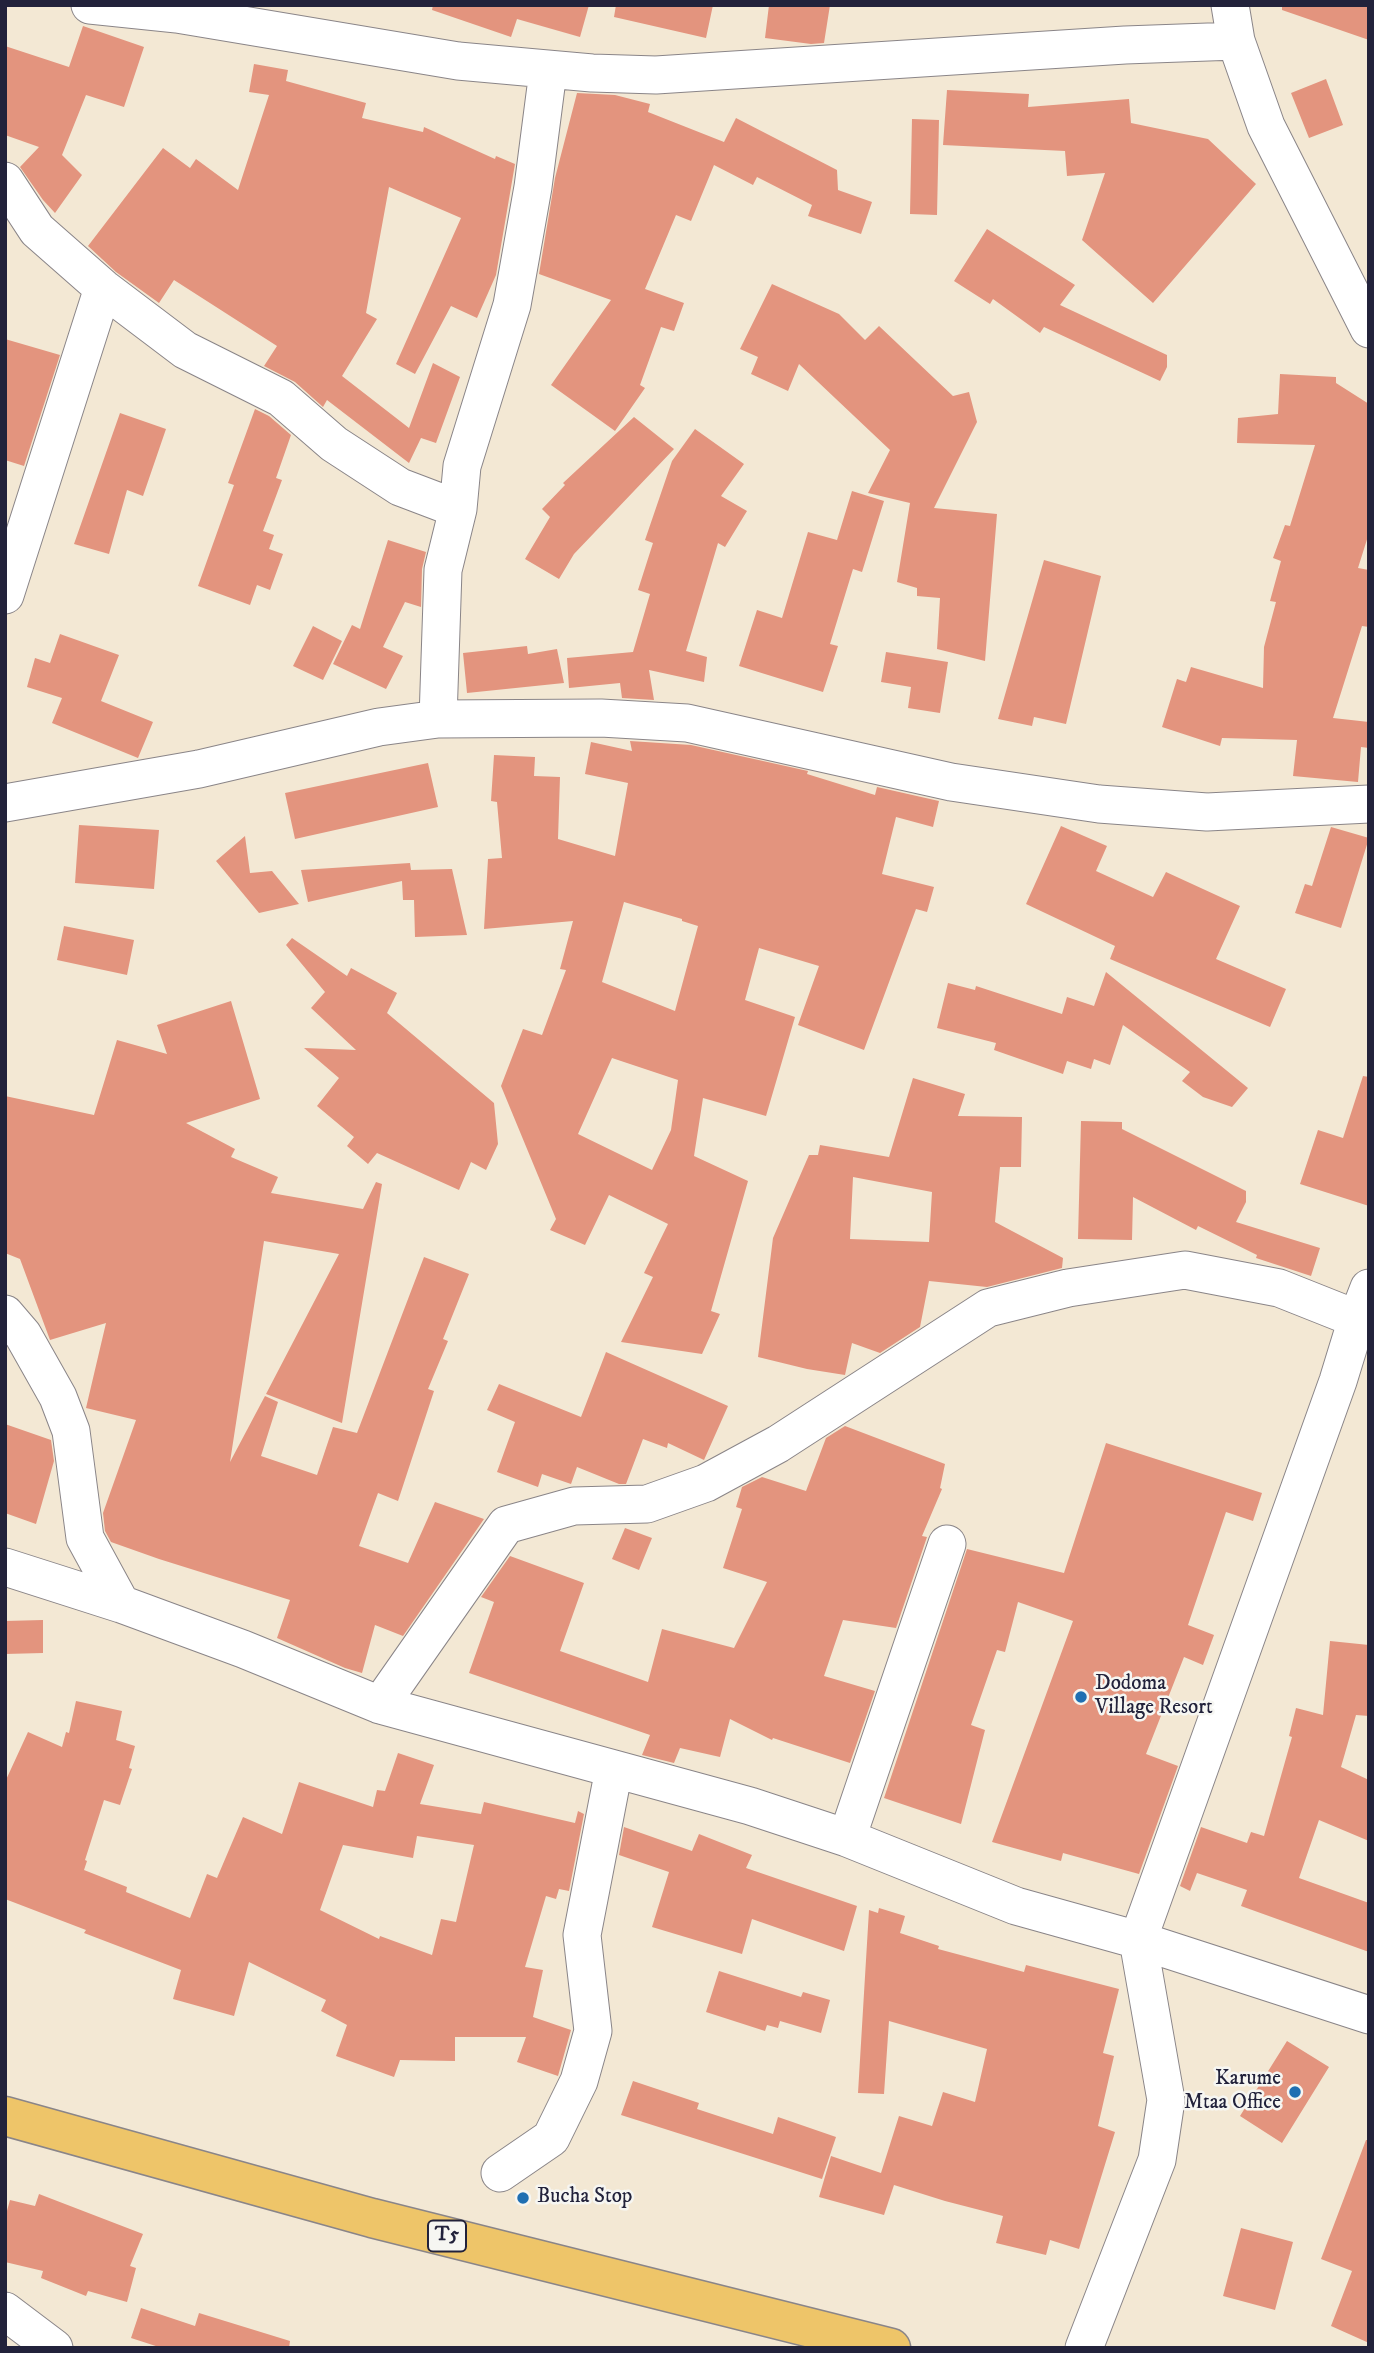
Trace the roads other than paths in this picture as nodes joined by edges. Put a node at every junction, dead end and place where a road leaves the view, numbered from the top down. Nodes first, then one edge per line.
1 (90, 5) edge
2 (1230, 5) edge
3 (1236, 41) junction
4 (548, 71) junction
5 (5, 181) edge
6 (103, 288) junction
7 (1369, 330) edge
8 (458, 509) junction
9 (5, 595) edge
10 (438, 719) junction
11 (5, 803) edge
12 (1369, 804) edge
13 (1363, 1304) edge
14 (5, 1314) edge
15 (947, 1544) dead end
16 (5, 1567) edge
17 (121, 1604) junction
18 (380, 1705) junction
19 (614, 1769) junction
20 (847, 1838) junction
21 (1138, 1940) junction
22 (1369, 2015) edge
23 (5, 2116) edge
24 (500, 2174) dead end
25 (5, 2311) edge
26 (873, 2345) edge
27 (54, 2348) edge
28 (1084, 2348) edge

1 - 4 street
2 - 3 street
3 - 4 street
3 - 7 street
4 - 8 street
5 - 6 street
6 - 8 street
6 - 9 street
8 - 10 street
10 - 11 street
10 - 12 street
13 - 18 street
13 - 21 street
14 - 17 street
15 - 20 street
16 - 17 street
17 - 18 street
18 - 19 street
19 - 20 street
19 - 24 street
20 - 21 street
21 - 22 street
21 - 28 street
23 - 26 highway, T5
25 - 27 street

